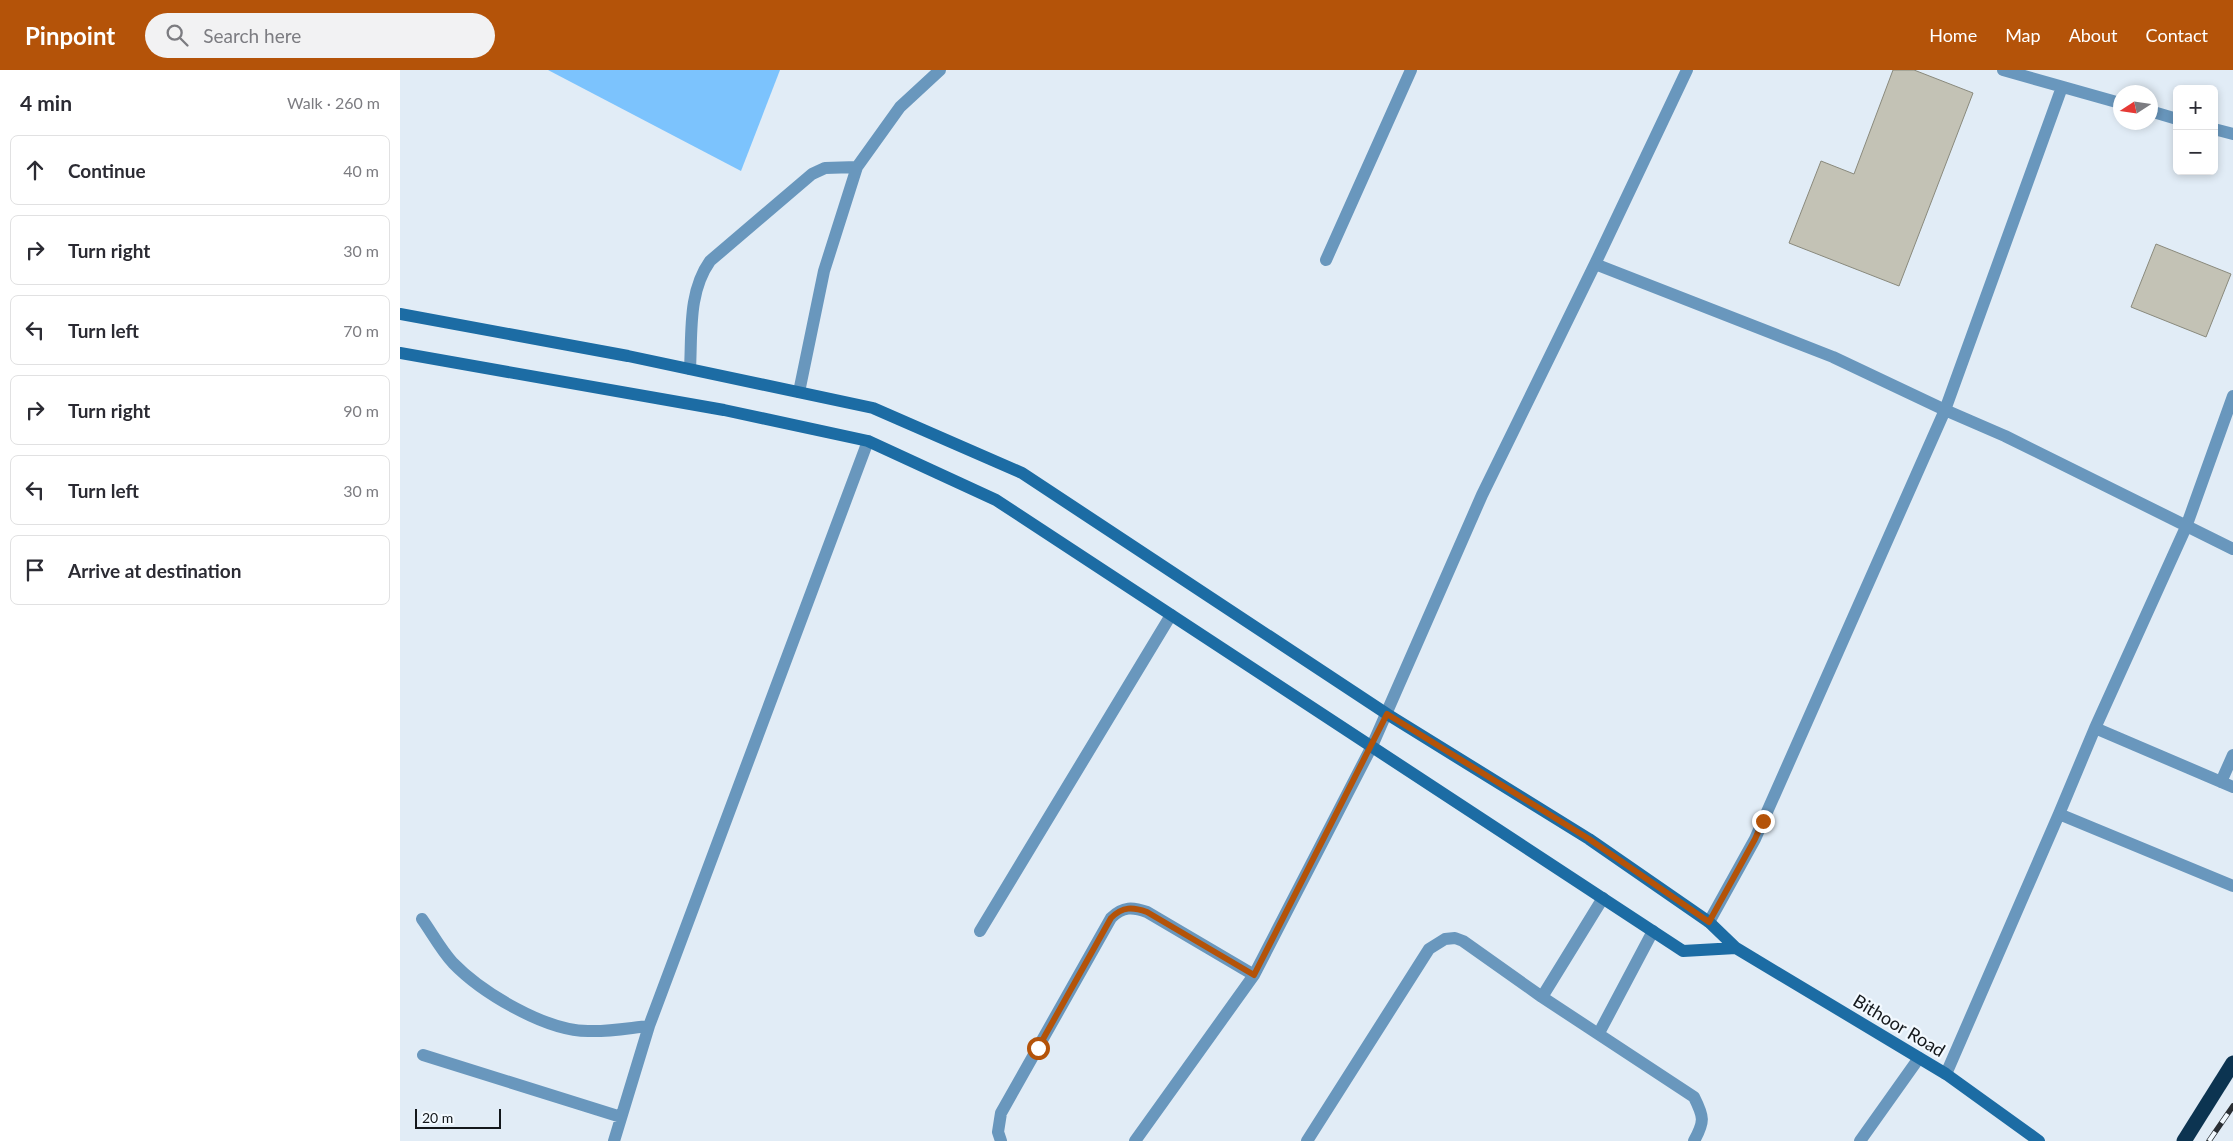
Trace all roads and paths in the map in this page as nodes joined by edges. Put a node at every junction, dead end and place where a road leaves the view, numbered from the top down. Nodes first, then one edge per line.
1 (940, 70) edge
2 (1410, 70) edge
3 (1687, 70) edge
4 (2003, 70) edge
5 (2062, 87) junction
6 (2113, 101) edge
7 (2158, 113) edge
8 (2173, 118) edge
9 (2218, 130) edge
10 (2233, 134) edge
11 (857, 167) junction
12 (1326, 260) dead end
13 (1595, 264) junction
14 (400, 314) edge
15 (400, 353) edge
16 (690, 368) junction
17 (799, 392) junction
18 (2233, 396) edge
19 (1945, 410) junction
20 (868, 441) junction
21 (2186, 527) junction
22 (2233, 549) edge
23 (1171, 615) junction
24 (1387, 714) junction
25 (2094, 728) junction
26 (1372, 746) junction
27 (2233, 755) edge
28 (2227, 785) edge
29 (2060, 814) junction
30 (2233, 886) edge
31 (1603, 898) junction
32 (422, 918) dead end
33 (1709, 922) junction
34 (980, 931) dead end
35 (1653, 931) junction
36 (1736, 948) junction
37 (1254, 975) junction
38 (1542, 997) junction
39 (649, 1026) junction
40 (1600, 1033) junction
41 (423, 1055) dead end
42 (1919, 1058) junction
43 (2233, 1063) edge
44 (1946, 1074) junction
45 (621, 1118) junction
46 (614, 1141) edge
47 (1001, 1141) edge
48 (1136, 1141) edge
49 (1307, 1141) edge
50 (1694, 1141) edge
51 (1860, 1141) edge
52 (2039, 1141) edge
53 (2184, 1141) edge

1 - 11 street
2 - 12 street
3 - 13 street
4 - 5 street
5 - 6 street
5 - 19 street
7 - 8 street
9 - 10 street
11 - 16 street
11 - 17 street
13 - 19 street
13 - 24 street
14 - 16 street, Bithoor Road
15 - 20 street
16 - 17 street, Bithoor Road
17 - 24 street, Bithoor Road
18 - 21 street
19 - 21 street
19 - 33 street
20 - 23 street
20 - 39 street
21 - 22 street
21 - 25 street
23 - 26 street
23 - 34 street
24 - 26 street
24 - 33 street, Bithoor Road
25 - 28 street
25 - 29 street
26 - 31 street
26 - 37 street
27 - 28 street
29 - 30 street
29 - 44 street
31 - 35 street
31 - 38 street
32 - 39 street
33 - 36 street, Bithoor Road
35 - 36 street
35 - 40 street
36 - 42 street, Bithoor Road
37 - 47 street
37 - 48 street
38 - 40 street
38 - 49 street
39 - 45 street
40 - 50 street
41 - 45 street
42 - 44 street, Bithoor Road
42 - 51 street
43 - 53 highway
44 - 52 street, Bithoor Road
45 - 46 street

